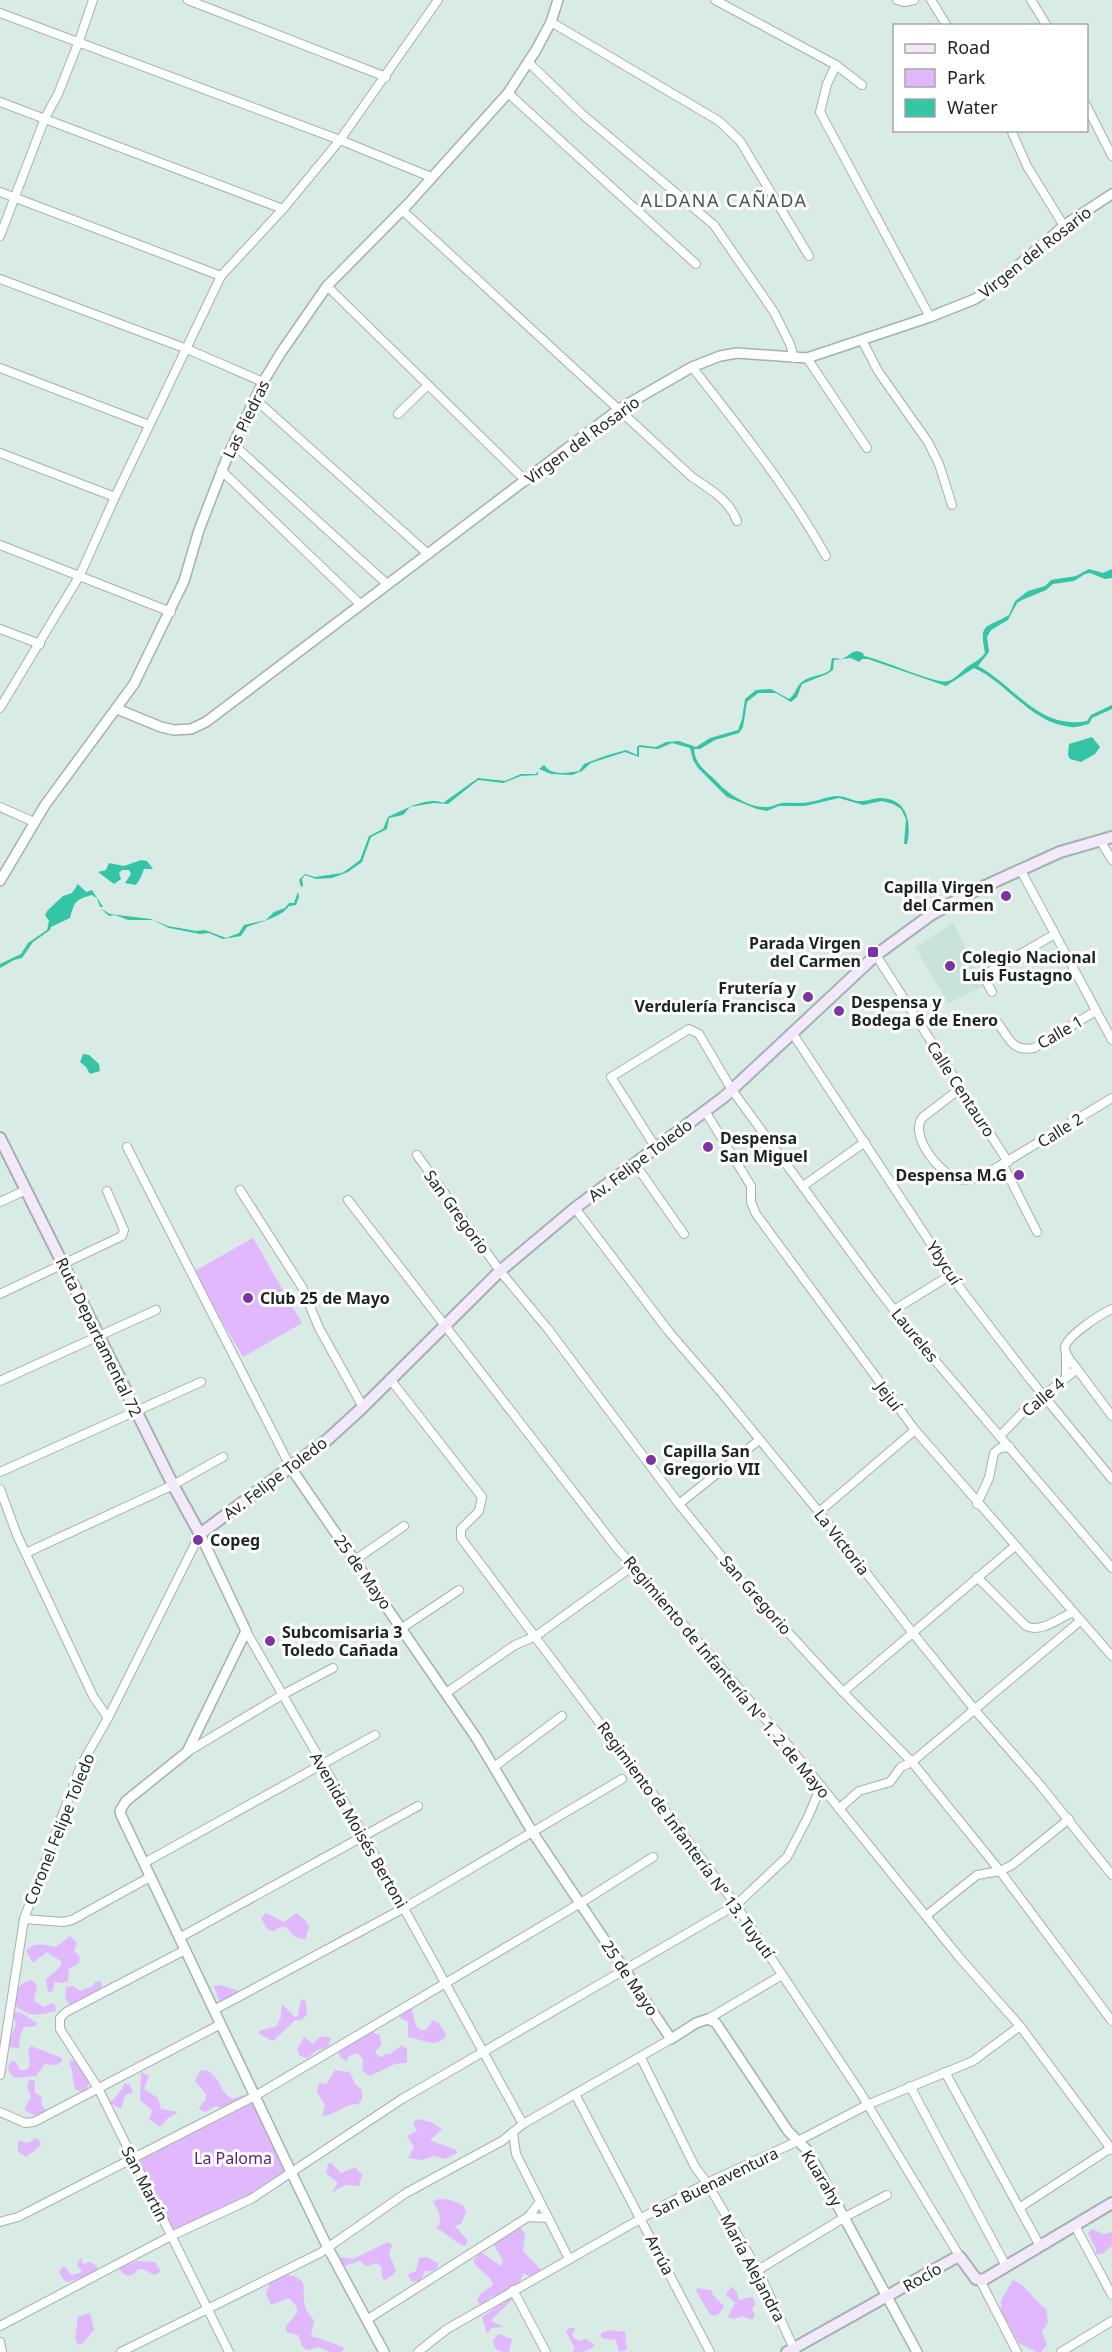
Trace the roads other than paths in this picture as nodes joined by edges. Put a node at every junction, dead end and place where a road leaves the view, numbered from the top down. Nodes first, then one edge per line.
1 (93, 0) edge
2 (188, 0) edge
3 (437, 0) edge
4 (558, 0) edge
5 (715, 0) edge
6 (897, 0) edge
7 (915, 0) edge
8 (931, 0) edge
9 (1031, 0) edge
10 (0, 13) edge
11 (551, 22) junction
12 (946, 24) edge
13 (1046, 24) edge
14 (79, 41) junction
15 (528, 62) junction
16 (837, 65) junction
17 (386, 77) junction
18 (862, 85) dead end
19 (508, 93) junction
20 (0, 102) edge
21 (1088, 109) edge
22 (45, 118) junction
23 (1012, 132) edge
24 (340, 140) junction
25 (1112, 156) edge
26 (431, 177) junction
27 (0, 192) edge
28 (1112, 194) edge
29 (14, 197) junction
30 (283, 209) junction
31 (402, 210) junction
32 (1064, 226) junction
33 (0, 236) edge
34 (809, 256) dead end
35 (696, 264) dead end
36 (221, 276) junction
37 (0, 279) edge
38 (327, 286) junction
39 (930, 317) junction
40 (862, 340) junction
41 (187, 349) junction
42 (794, 358) junction
43 (807, 358) junction
44 (692, 367) junction
45 (0, 368) edge
46 (263, 382) junction
47 (428, 385) junction
48 (255, 399) junction
49 (619, 409) junction
50 (398, 414) dead end
51 (149, 425) junction
52 (233, 444) junction
53 (867, 448) dead end
54 (0, 453) edge
55 (221, 470) junction
56 (526, 481) junction
57 (115, 497) junction
58 (952, 505) dead end
59 (737, 520) dead end
60 (0, 545) edge
61 (428, 554) junction
62 (826, 556) dead end
63 (80, 575) junction
64 (387, 584) junction
65 (360, 604) junction
66 (171, 612) junction
67 (0, 629) edge
68 (40, 644) junction
69 (0, 708) edge
70 (117, 709) junction
71 (0, 807) edge
72 (34, 822) junction
73 (1112, 837) edge
74 (1100, 840) junction
75 (1112, 860) edge
76 (1020, 869) junction
77 (0, 881) edge
78 (1055, 934) junction
79 (876, 955) junction
80 (992, 992) dead end
81 (1096, 1011) junction
82 (998, 1023) dead end
83 (793, 1034) junction
84 (1112, 1040) edge
85 (961, 1088) junction
86 (732, 1090) junction
87 (1112, 1098) edge
88 (705, 1111) junction
89 (0, 1138) edge
90 (865, 1142) junction
91 (127, 1147) dead end
92 (657, 1148) junction
93 (417, 1155) dead end
94 (1006, 1163) junction
95 (635, 1164) junction
96 (803, 1186) junction
97 (26, 1190) junction
98 (240, 1190) dead end
99 (107, 1191) dead end
100 (348, 1200) dead end
101 (0, 1202) edge
102 (575, 1208) junction
103 (1037, 1232) dead end
104 (684, 1234) dead end
105 (63, 1264) junction
106 (500, 1270) junction
107 (952, 1274) junction
108 (0, 1294) edge
109 (1112, 1309) edge
110 (156, 1310) dead end
111 (894, 1310) junction
112 (445, 1324) junction
113 (100, 1336) junction
114 (1066, 1353) junction
115 (1077, 1369) junction
116 (1066, 1378) junction
117 (390, 1379) junction
118 (0, 1381) edge
119 (201, 1382) dead end
120 (1046, 1396) junction
121 (363, 1407) junction
122 (136, 1412) junction
123 (1112, 1416) edge
124 (915, 1430) junction
125 (1000, 1436) junction
126 (759, 1440) junction
127 (1010, 1447) junction
128 (223, 1457) dead end
129 (291, 1468) junction
130 (0, 1472) edge
131 (1112, 1479) edge
132 (173, 1485) junction
133 (0, 1489) edge
134 (679, 1504) junction
135 (977, 1504) junction
136 (819, 1512) junction
137 (404, 1526) dead end
138 (200, 1534) junction
139 (1015, 1546) junction
140 (26, 1553) junction
141 (355, 1560) junction
142 (633, 1566) junction
143 (1112, 1568) edge
144 (978, 1577) junction
145 (459, 1590) dead end
146 (1073, 1612) junction
147 (1080, 1621) junction
148 (402, 1628) junction
149 (246, 1631) junction
150 (912, 1632) junction
151 (536, 1636) junction
152 (1112, 1656) edge
153 (333, 1668) dead end
154 (843, 1692) junction
155 (446, 1693) junction
156 (282, 1695) junction
157 (975, 1710) junction
158 (562, 1716) dead end
159 (108, 1718) junction
160 (375, 1735) dead end
161 (187, 1752) junction
162 (912, 1762) junction
163 (322, 1765) junction
164 (494, 1767) junction
165 (622, 1779) dead end
166 (821, 1786) junction
167 (418, 1806) dead end
168 (839, 1809) junction
169 (1069, 1819) junction
170 (533, 1833) junction
171 (364, 1836) junction
172 (653, 1857) dead end
173 (144, 1863) junction
174 (1000, 1871) junction
175 (1112, 1875) edge
176 (150, 1877) junction
177 (579, 1904) junction
178 (736, 1905) junction
179 (404, 1908) junction
180 (927, 1915) junction
181 (24, 1919) junction
182 (179, 1938) junction
183 (185, 1950) junction
184 (625, 1971) junction
185 (782, 1975) junction
186 (443, 1983) junction
187 (214, 2010) junction
188 (708, 2019) junction
189 (1112, 2021) edge
190 (221, 2024) junction
191 (1020, 2026) junction
192 (671, 2039) junction
193 (483, 2054) junction
194 (641, 2058) junction
195 (945, 2072) junction
196 (0, 2075) edge
197 (910, 2086) junction
198 (98, 2088) junction
199 (576, 2094) junction
200 (255, 2096) junction
201 (867, 2105) junction
202 (0, 2112) edge
203 (523, 2124) junction
204 (513, 2133) junction
205 (798, 2141) junction
206 (1112, 2149) edge
207 (132, 2160) junction
208 (292, 2174) junction
209 (707, 2183) junction
210 (886, 2195) dead end
211 (540, 2202) junction
212 (1112, 2203) edge
213 (1019, 2208) junction
214 (528, 2217) junction
215 (845, 2217) junction
216 (548, 2218) junction
217 (641, 2218) junction
218 (0, 2222) edge
219 (1075, 2226) junction
220 (171, 2236) junction
221 (1040, 2246) junction
222 (328, 2248) junction
223 (960, 2257) junction
224 (568, 2259) junction
225 (1006, 2266) junction
226 (758, 2270) junction
227 (980, 2280) junction
228 (513, 2290) junction
229 (1112, 2295) edge
230 (888, 2297) junction
231 (209, 2310) junction
232 (368, 2319) junction
233 (1112, 2321) edge
234 (0, 2326) edge
235 (0, 2342) edge
236 (133, 2349) edge
237 (792, 2351) edge
238 (1062, 2351) edge
239 (2, 2352) edge
240 (121, 2352) edge
241 (230, 2352) edge
242 (384, 2352) edge
243 (418, 2352) edge
244 (546, 2352) edge
245 (710, 2352) edge
246 (917, 2352) edge
247 (1017, 2352) edge
248 (1051, 2352) edge

1 - 14 street
2 - 17 street
3 - 17 street
4 - 11 street, Las Piedras
5 - 16 street
6 - 7 street
8 - 12 street
9 - 13 street
10 - 14 street
11 - 15 street, Las Piedras
11 - 34 street
14 - 22 street
14 - 24 street
15 - 19 street, Las Piedras
15 - 42 street
16 - 18 street
16 - 39 street
17 - 24 street
19 - 26 street, Las Piedras
19 - 35 street
20 - 22 street
21 - 25 street
22 - 29 street
22 - 30 street
23 - 32 street
24 - 26 street
24 - 30 street
26 - 31 street, Las Piedras
27 - 29 street
28 - 32 street, Virgen del Rosario
29 - 33 street
29 - 36 street
30 - 36 street
31 - 38 street, Las Piedras
31 - 49 street
32 - 39 street, Virgen del Rosario
36 - 41 street
37 - 41 street
38 - 46 street, Las Piedras
38 - 47 street
39 - 40 street, Virgen del Rosario
40 - 43 street, Virgen del Rosario
40 - 58 street
41 - 46 street
41 - 51 street
42 - 43 street, Virgen del Rosario
42 - 44 street, Virgen del Rosario
43 - 53 street
44 - 49 street, Virgen del Rosario
44 - 62 street
45 - 51 street
46 - 48 street, Las Piedras
47 - 50 street
47 - 56 street
48 - 52 street, Las Piedras
48 - 61 street
49 - 56 street, Virgen del Rosario
49 - 59 street
51 - 57 street
52 - 55 street, Las Piedras
52 - 64 street
54 - 57 street
55 - 65 street
55 - 66 street, Las Piedras
56 - 61 street, Virgen del Rosario
57 - 63 street
60 - 63 street
61 - 64 street, Virgen del Rosario
63 - 66 street
63 - 68 street
64 - 65 street, Virgen del Rosario
65 - 70 street, Virgen del Rosario
66 - 70 street, Las Piedras
67 - 68 street
68 - 69 street
70 - 72 street, Las Piedras
71 - 72 street
72 - 77 street, Las Piedras
73 - 74 main road, Av. Felipe Toledo
74 - 75 street
74 - 76 main road, Av. Felipe Toledo
76 - 78 street
76 - 79 main road, Av. Felipe Toledo
78 - 80 street
78 - 81 street
79 - 83 main road, Av. Felipe Toledo
79 - 85 street, Calle Centauro
81 - 82 street, Calle 1
81 - 84 street
83 - 86 main road, Av. Felipe Toledo
83 - 90 street, Ybycuí
85 - 94 street, Calle Centauro
85 - 94 street, Calle 2
86 - 88 main road, Av. Felipe Toledo
86 - 92 street, Laureles
86 - 96 street, Laureles
87 - 94 street, Calle 2
88 - 92 main road, Av. Felipe Toledo
88 - 124 street, Jejuí
89 - 97 main road, Ruta Departamental 72
90 - 96 street
90 - 107 street, Ybycuí
91 - 129 street, 25 de Mayo
92 - 95 main road, Av. Felipe Toledo
93 - 106 street, San Gregorio
94 - 103 street, Calle Centauro
95 - 102 main road, Av. Felipe Toledo
95 - 104 street
96 - 111 street, Laureles
97 - 101 street
97 - 105 main road, Ruta Departamental 72
98 - 121 street
99 - 105 street
100 - 112 street, Regimiento de Infantería N° 1. 2 de Mayo
102 - 106 main road, Av. Felipe Toledo
102 - 126 street, La Victoria
105 - 108 street
105 - 113 main road, Ruta Departamental 72
106 - 112 main road, Av. Felipe Toledo
106 - 134 street, San Gregorio
107 - 111 street
107 - 120 street, Ybycuí
109 - 114 street, Calle 4
110 - 113 street
111 - 125 street, Laureles
112 - 117 main road, Av. Felipe Toledo
112 - 142 street, Regimiento de Infantería N° 1. 2 de Mayo
113 - 118 street
113 - 122 main road, Ruta Departamental 72
114 - 115 street, Calle 4
114 - 116 street
115 - 116 street, Calle 4
115 - 123 street
116 - 120 street, Calle 4
117 - 121 main road, Av. Felipe Toledo
117 - 151 street, Regimiento de Infantería N° 13. Tuyutí
119 - 122 street
120 - 125 street, Calle 4
120 - 131 street, Ybycuí
121 - 129 main road, Av. Felipe Toledo
122 - 130 street
122 - 132 main road, Ruta Departamental 72
124 - 135 street, Jejuí
124 - 136 street
125 - 127 street, Laureles
126 - 134 street
126 - 136 street, La Victoria
127 - 135 street
127 - 143 street, Laureles
128 - 132 street
129 - 138 main road, Av. Felipe Toledo
129 - 141 street, 25 de Mayo
132 - 138 main road, Ruta Departamental 72
132 - 140 street
133 - 140 street
134 - 154 street, San Gregorio
135 - 139 street, Jejuí
136 - 150 street, La Victoria
137 - 141 street
138 - 149 street, Avenida Moisés Bertoni
138 - 159 street, Coronel Felipe Toledo
139 - 144 street
139 - 146 street, Jejuí
140 - 159 street
141 - 148 street, 25 de Mayo
142 - 151 street
142 - 166 street, Regimiento de Infantería N° 1. 2 de Mayo
144 - 146 street
144 - 150 street
145 - 148 street
146 - 147 street, Jejuí
147 - 152 street, Jejuí
147 - 157 street
148 - 155 street, 25 de Mayo
149 - 156 street, Avenida Moisés Bertoni
149 - 161 street
150 - 154 street
150 - 157 street, La Victoria
151 - 155 street
151 - 178 street, Regimiento de Infantería N° 13. Tuyutí
153 - 156 street
154 - 162 street, San Gregorio
155 - 164 street, 25 de Mayo
156 - 161 street
156 - 163 street, Avenida Moisés Bertoni
157 - 162 street
157 - 169 street, La Victoria
158 - 164 street
159 - 181 street, Coronel Felipe Toledo
160 - 163 street
161 - 173 street
162 - 168 street
162 - 174 street, San Gregorio
163 - 171 street, Avenida Moisés Bertoni
163 - 173 street
164 - 170 street, 25 de Mayo
165 - 170 street
166 - 168 street, Regimiento de Infantería N° 1. 2 de Mayo
166 - 178 street
167 - 171 street
168 - 180 street, Regimiento de Infantería N° 1. 2 de Mayo
169 - 174 street
169 - 175 street, La Victoria
170 - 177 street, 25 de Mayo
170 - 179 street
171 - 179 street, Avenida Moisés Bertoni
171 - 182 street
172 - 177 street
173 - 176 street
174 - 180 street
174 - 189 street, San Gregorio
176 - 181 street
176 - 182 street
177 - 184 street, 25 de Mayo
177 - 186 street
178 - 184 street
178 - 185 street, Regimiento de Infantería N° 13. Tuyutí
179 - 186 street, Avenida Moisés Bertoni
179 - 187 street
180 - 191 street, Regimiento de Infantería N° 1. 2 de Mayo
181 - 196 street, Coronel Felipe Toledo
182 - 183 street
183 - 187 street
183 - 198 street, San Martín
184 - 192 street, 25 de Mayo
184 - 193 street
185 - 188 street
185 - 201 street, Regimiento de Infantería N° 13. Tuyutí
186 - 193 street, Avenida Moisés Bertoni
186 - 200 street
187 - 190 street
188 - 192 street
188 - 205 street, Kuarahy
190 - 198 street
190 - 200 street
191 - 195 street, San Buenaventura
191 - 206 street, Regimiento de Infantería N° 1. 2 de Mayo
192 - 194 street
193 - 203 street, Avenida Moisés Bertoni
193 - 208 street
194 - 199 street
194 - 209 street, María Alejandra
195 - 197 street, San Buenaventura
195 - 213 street
197 - 201 street, San Buenaventura
197 - 225 street
198 - 202 street
198 - 207 street, San Martín
199 - 203 street
199 - 217 street, Arrúa
200 - 207 street
200 - 208 street
201 - 205 street, San Buenaventura
201 - 223 street, Regimiento de Infantería N° 13. Tuyutí
203 - 204 street
204 - 211 street
204 - 222 street
205 - 209 street, San Buenaventura
205 - 215 street, Kuarahy
206 - 213 street
207 - 218 street
207 - 220 street, San Martín
208 - 220 street
208 - 222 street
209 - 217 street, San Buenaventura
209 - 226 street, María Alejandra
210 - 215 street
211 - 214 street
211 - 216 street
212 - 219 main road
213 - 221 street
214 - 216 street
214 - 232 street
215 - 226 street
215 - 230 street, Kuarahy
216 - 224 street
217 - 224 street, San Buenaventura
217 - 245 street, Arrúa
219 - 221 main road
219 - 229 street
220 - 231 street, San Martín
220 - 234 street
221 - 225 main road
222 - 231 street
222 - 232 street
223 - 227 main road, Rocío
223 - 230 main road, Rocío
224 - 228 street, San Buenaventura
225 - 227 main road
226 - 237 street, María Alejandra
227 - 247 street
228 - 243 street, San Buenaventura
228 - 244 street
230 - 237 main road, Rocío
230 - 246 street, Kuarahy
231 - 236 street
231 - 241 street, San Martín
232 - 242 street
233 - 238 street
235 - 239 street
236 - 240 street
238 - 248 street

